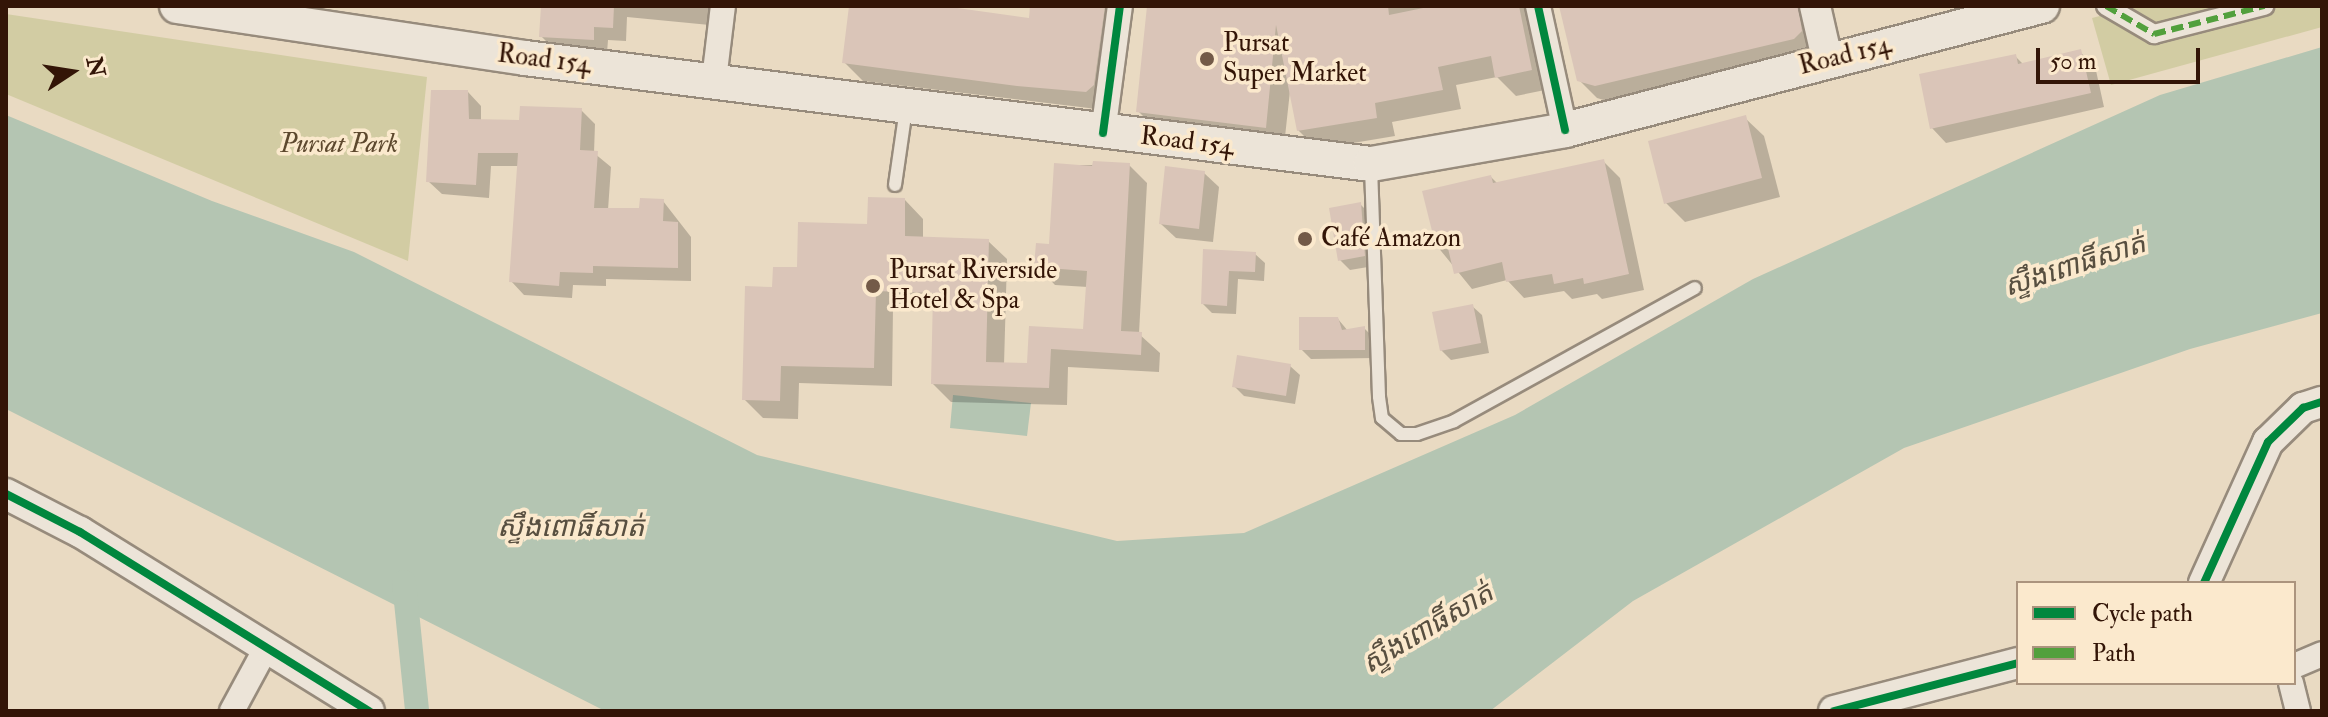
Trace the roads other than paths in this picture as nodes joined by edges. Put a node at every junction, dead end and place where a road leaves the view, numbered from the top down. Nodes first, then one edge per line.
1 (177, 6) edge
2 (723, 6) edge
3 (1120, 6) edge
4 (1538, 6) edge
5 (1815, 6) edge
6 (2042, 6) edge
7 (2106, 6) edge
8 (2264, 6) edge
9 (324, 18) edge
10 (1827, 59) junction
11 (714, 80) junction
12 (907, 106) junction
13 (1565, 130) junction
14 (1103, 133) junction
15 (1371, 164) junction
16 (895, 185) dead end
17 (1695, 288) dead end
18 (2322, 402) edge
19 (6, 494) edge
20 (2205, 581) edge
21 (266, 648) junction
22 (2322, 654) edge
23 (2016, 664) edge
24 (2296, 665) edge
25 (2292, 685) edge
26 (232, 711) edge
27 (368, 711) edge
28 (1834, 711) edge
29 (2298, 711) edge

1 - 9 main road, Road 154
2 - 11 street
3 - 14 street
4 - 13 street
5 - 10 street
6 - 10 main road, Road 154
7 - 8 street
9 - 11 main road, Road 154
10 - 13 main road, Road 154
11 - 12 main road, Road 154
12 - 14 main road, Road 154
12 - 16 lane
13 - 15 main road, Road 154
14 - 15 main road, Road 154
15 - 17 lane
18 - 20 street
19 - 21 street
21 - 26 street
21 - 27 street
22 - 24 street
23 - 28 street
25 - 29 street

